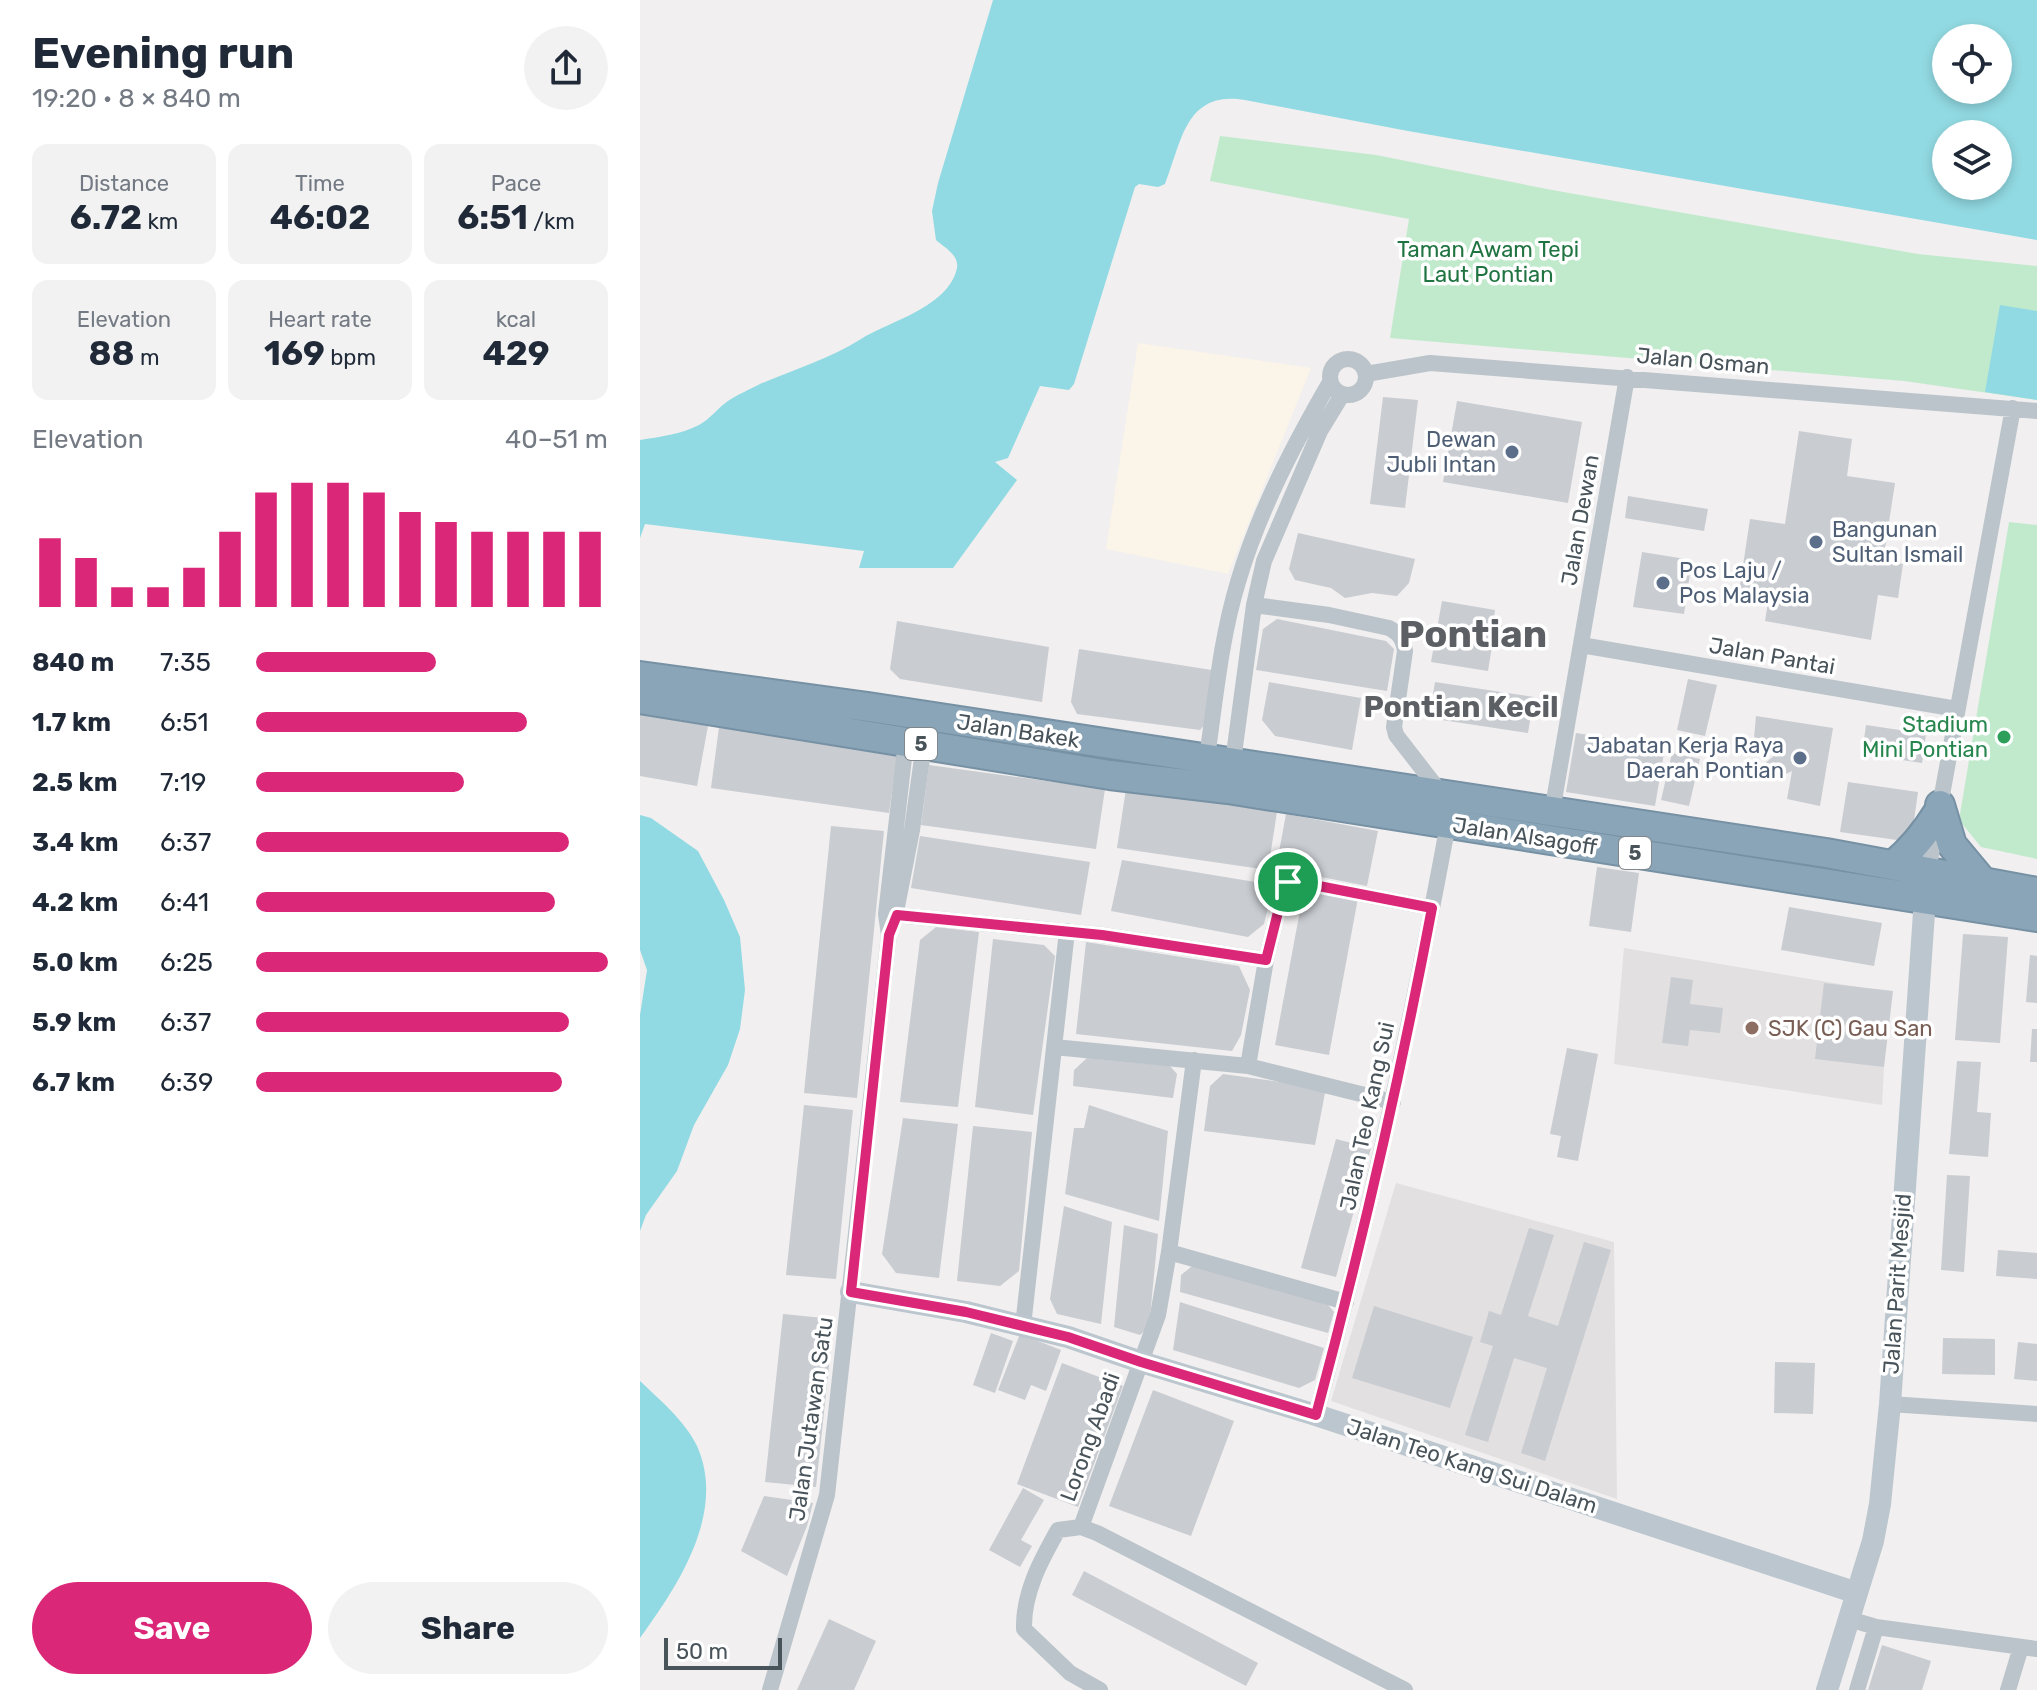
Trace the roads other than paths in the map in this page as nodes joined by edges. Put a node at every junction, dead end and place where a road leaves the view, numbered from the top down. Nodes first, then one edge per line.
1 (1366, 374) junction
2 (1627, 377) junction
3 (1330, 382) junction
4 (1342, 395) junction
5 (2013, 408) junction
6 (2037, 411) edge
7 (1254, 605) junction
8 (1581, 645) junction
9 (640, 676) edge
10 (640, 699) edge
11 (1957, 709) junction
12 (915, 743) junction
13 (1217, 774) junction
14 (1443, 795) junction
15 (1940, 808) junction
16 (1552, 812) junction
17 (1448, 824) junction
18 (1893, 865) junction
19 (1982, 881) junction
20 (1926, 885) junction
21 (2037, 892) edge
22 (1432, 908) junction
23 (892, 915) junction
24 (2037, 917) edge
25 (1067, 931) junction
26 (1266, 960) junction
27 (1054, 1047) junction
28 (1194, 1060) junction
29 (1248, 1066) junction
30 (1393, 1102) junction
31 (1169, 1252) junction
32 (851, 1292) junction
33 (1346, 1302) junction
34 (1023, 1326) junction
35 (1141, 1362) junction
36 (1890, 1404) junction
37 (2037, 1414) edge
38 (1316, 1415) junction
39 (1081, 1527) junction
40 (1857, 1593) junction
41 (1849, 1619) junction
42 (1876, 1627) junction
43 (2029, 1648) edge
44 (770, 1690) edge
45 (1100, 1690) edge
46 (1405, 1690) edge
47 (1827, 1690) edge
48 (1857, 1690) edge
49 (2008, 1690) edge

1 - 2 street, Jalan Osman
1 - 3 street
1 - 4 street
2 - 5 street, Jalan Osman
2 - 8 street, Jalan Dewan
3 - 4 street
3 - 13 street
4 - 7 street
5 - 6 street, Jalan Osman
5 - 11 street
7 - 13 street
7 - 14 street
8 - 11 street, Jalan Pantai
8 - 16 street, Jalan Dewan
9 - 13 highway, Jalan Bakek / 5
10 - 12 highway, Jalan Bakek / 5
11 - 15 street
12 - 13 highway, Jalan Bakek / 5
12 - 23 street, Jalan Jutawan Satu
13 - 14 highway, Jalan Alsagoff / 5
13 - 17 highway, Jalan Alsagoff / 5
14 - 16 highway, Jalan Alsagoff / 5
15 - 18 highway
15 - 19 highway
15 - 20 street
16 - 18 highway, Jalan Alsagoff / 5
17 - 20 highway, Jalan Alsagoff / 5
17 - 22 street, Jalan Teo Kang Sui
18 - 20 highway, Jalan Alsagoff / 5
19 - 20 highway, Jalan Alsagoff / 5
19 - 21 highway, Jalan Alsagoff / 5
20 - 24 highway, Jalan Alsagoff / 5
20 - 36 street, Jalan Parit Mesjid
22 - 26 street
22 - 30 street, Jalan Teo Kang Sui
23 - 25 street
23 - 32 street, Jalan Jutawan Satu
25 - 26 street
25 - 27 street
26 - 29 street
27 - 28 street
27 - 34 street
28 - 29 street
28 - 31 street, Lorong Abadi
29 - 30 street
30 - 33 street, Jalan Teo Kang Sui
31 - 33 street
31 - 35 street, Lorong Abadi
32 - 34 street, Jalan Teo Kang Sui Dalam
32 - 44 street, Jalan Jutawan Satu
33 - 38 street, Jalan Teo Kang Sui
34 - 35 street, Jalan Teo Kang Sui Dalam
35 - 38 street, Jalan Teo Kang Sui Dalam
35 - 39 street, Lorong Abadi
36 - 37 street
36 - 40 street, Jalan Parit Mesjid
38 - 40 street, Jalan Teo Kang Sui Dalam
39 - 45 street
39 - 46 street
40 - 41 street, Jalan Parit Mesjid
41 - 42 street
41 - 47 street, Jalan Parit Mesjid
42 - 43 street
42 - 48 street
43 - 49 street

